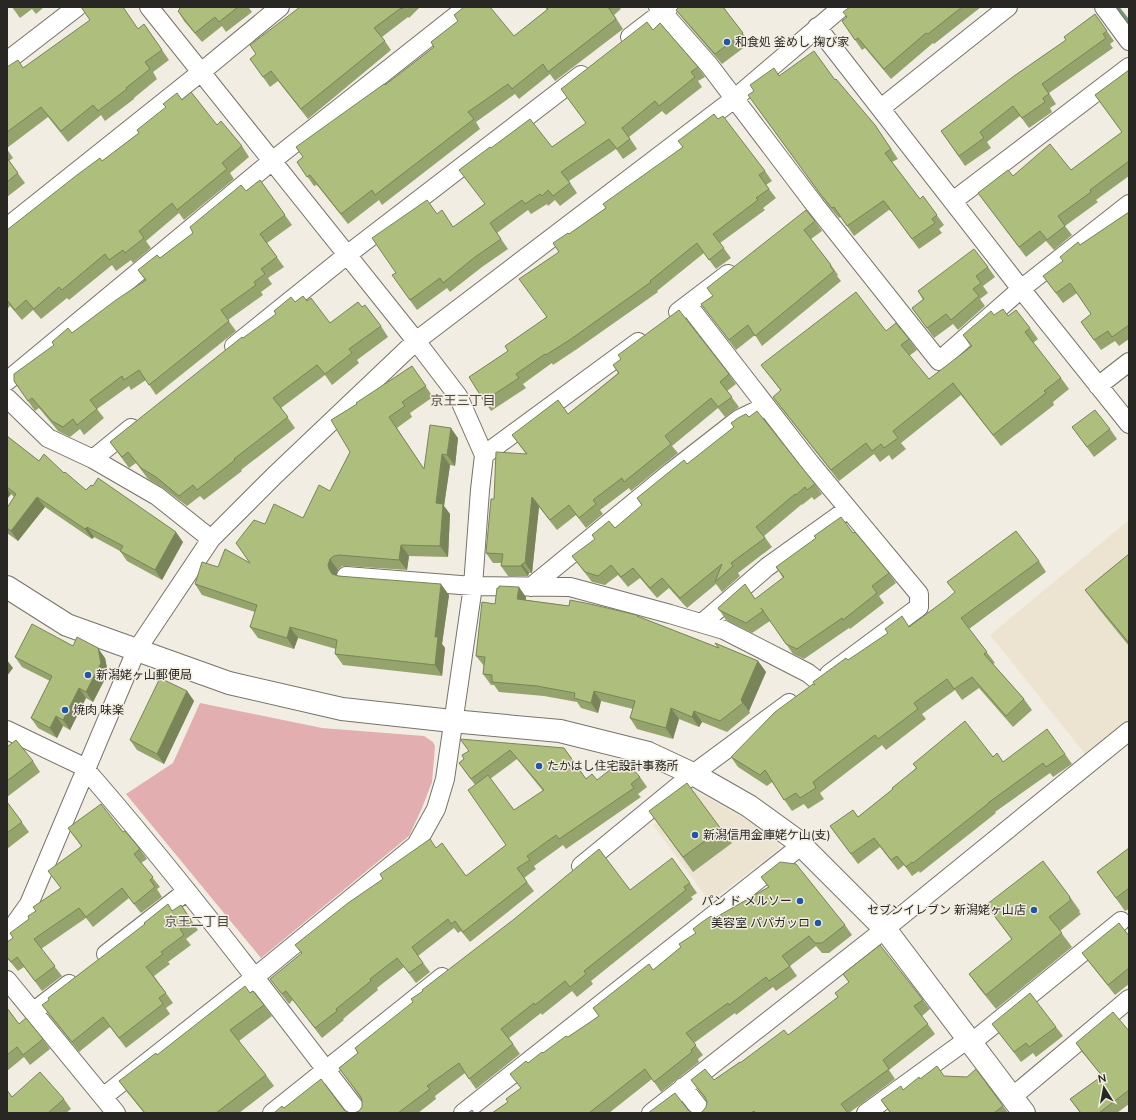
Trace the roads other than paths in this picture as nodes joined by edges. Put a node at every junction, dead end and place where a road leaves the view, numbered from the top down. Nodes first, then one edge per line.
1 (77, 7) edge
2 (149, 7) edge
3 (280, 7) edge
4 (467, 7) edge
5 (842, 7) edge
6 (1008, 7) edge
7 (1104, 7) edge
8 (663, 9) edge
9 (817, 27) junction
10 (1129, 41) edge
11 (618, 46) edge
12 (7, 61) edge
13 (593, 66) edge
14 (1129, 67) edge
15 (200, 73) junction
16 (734, 99) junction
17 (880, 108) junction
18 (272, 161) junction
19 (952, 201) junction
20 (1129, 204) edge
21 (7, 227) edge
22 (347, 255) junction
23 (743, 262) edge
24 (1021, 289) junction
25 (688, 305) junction
26 (416, 341) junction
27 (223, 354) edge
28 (1129, 362) edge
29 (7, 381) edge
30 (1098, 386) junction
31 (7, 398) edge
32 (766, 406) junction
33 (142, 419) edge
34 (1129, 424) edge
35 (484, 455) junction
36 (93, 459) junction
37 (848, 509) junction
38 (211, 539) junction
39 (346, 576) edge
40 (473, 586) junction
41 (7, 587) edge
42 (531, 587) junction
43 (702, 623) junction
44 (136, 651) junction
45 (808, 689) junction
46 (452, 721) junction
47 (7, 730) edge
48 (1129, 731) edge
49 (86, 770) junction
50 (693, 774) junction
51 (802, 845) junction
52 (567, 878) edge
53 (186, 891) junction
54 (1121, 921) dead end
55 (885, 929) junction
56 (7, 935) edge
57 (457, 965) edge
58 (255, 977) junction
59 (7, 980) edge
60 (1129, 999) edge
61 (33, 1012) junction
62 (970, 1041) junction
63 (325, 1070) junction
64 (683, 1087) junction
65 (103, 1097) junction
66 (1018, 1105) edge
67 (116, 1113) edge
68 (272, 1113) edge
69 (358, 1113) edge
70 (464, 1113) edge
71 (651, 1113) edge
72 (703, 1113) edge
73 (866, 1113) edge

1 - 12 street
2 - 15 street
3 - 15 street
4 - 18 street
5 - 9 street
6 - 17 street
7 - 10 street
8 - 11 street
8 - 16 street
9 - 16 street
9 - 17 street
13 - 22 street
14 - 19 street
15 - 18 street
15 - 21 street
16 - 24 street
16 - 26 street
17 - 19 street
18 - 22 street
18 - 29 street
19 - 24 street
20 - 24 street
22 - 26 street
22 - 27 street
23 - 25 street
24 - 30 street
25 - 32 street
25 - 35 street
26 - 35 street
26 - 38 street
28 - 30 street
30 - 34 street
31 - 36 street
32 - 37 street
32 - 42 street
33 - 36 street
35 - 40 street
36 - 38 street
37 - 43 street
37 - 45 street
38 - 44 street
39 - 40 street
40 - 42 street
40 - 46 street
41 - 44 street
42 - 43 street
43 - 45 street
44 - 46 street
44 - 49 street
45 - 50 street
46 - 50 street
46 - 58 street
47 - 49 street
48 - 55 street
49 - 53 street
49 - 56 street
50 - 51 street
50 - 52 street
51 - 55 street
51 - 70 street
53 - 58 street
53 - 61 street
54 - 62 street
55 - 62 street
55 - 64 street
57 - 63 street
58 - 63 street
58 - 65 street
59 - 61 street
60 - 66 street
61 - 65 street
62 - 66 street
62 - 73 street
63 - 68 street
63 - 69 street
64 - 71 street
64 - 72 street
65 - 67 street

